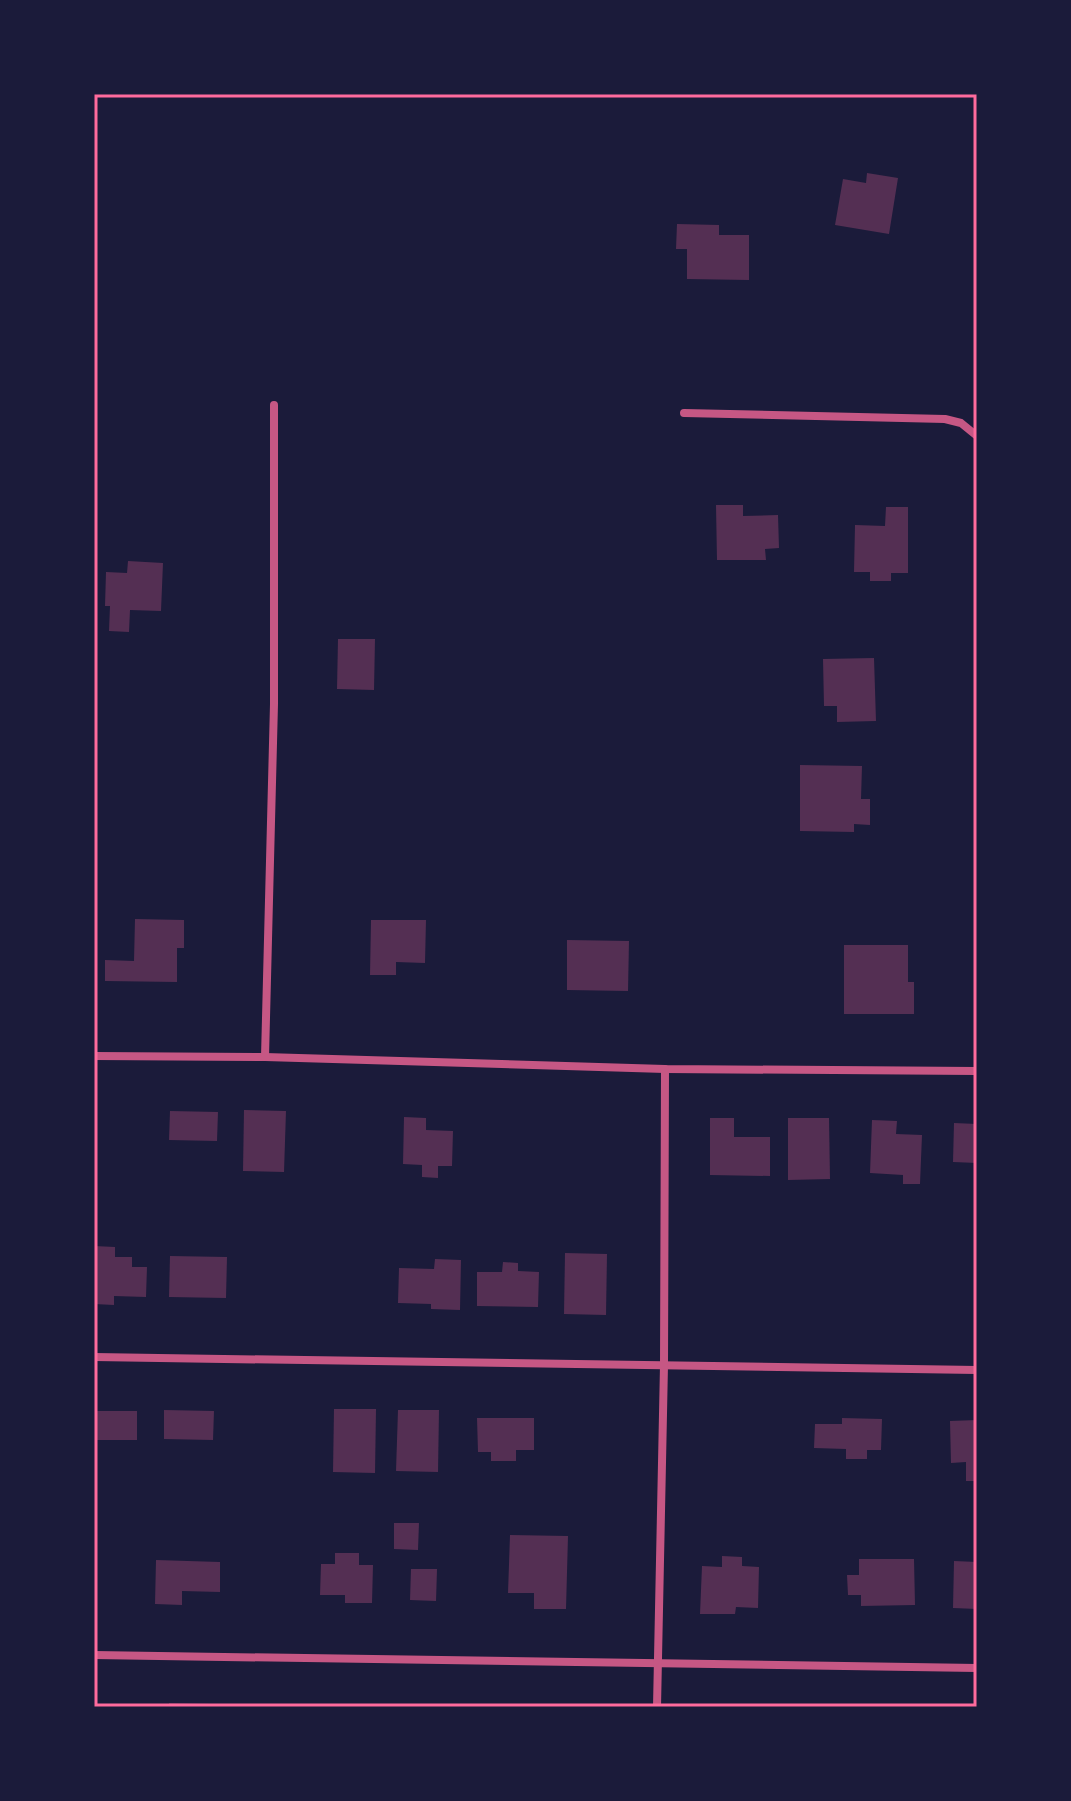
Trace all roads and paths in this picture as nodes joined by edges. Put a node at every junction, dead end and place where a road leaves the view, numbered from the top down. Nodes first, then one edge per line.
1 (274, 405) dead end
2 (684, 413) dead end
3 (977, 436) edge
4 (94, 1056) edge
5 (265, 1057) junction
6 (665, 1069) junction
7 (977, 1071) edge
8 (94, 1357) edge
9 (664, 1365) junction
10 (977, 1370) edge
11 (94, 1655) edge
12 (657, 1663) junction
13 (977, 1668) edge
14 (657, 1707) edge

1 - 5 street
2 - 3 street
4 - 5 street
5 - 6 street
6 - 7 street
6 - 9 street
8 - 9 street
9 - 10 street
9 - 12 street
11 - 12 street
12 - 13 street
12 - 14 street

